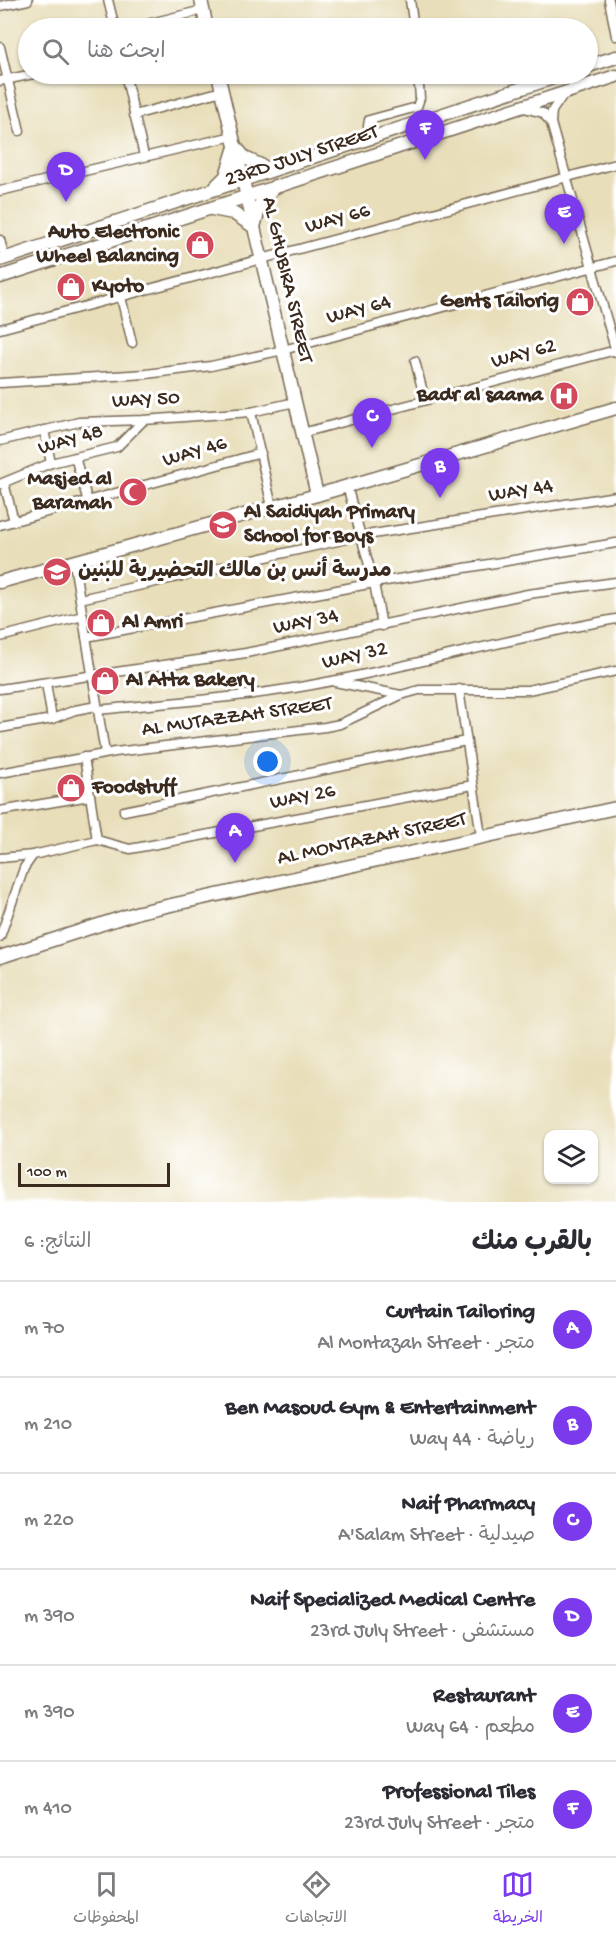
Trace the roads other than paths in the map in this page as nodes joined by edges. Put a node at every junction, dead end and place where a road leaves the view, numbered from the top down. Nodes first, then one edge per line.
1 (27, 0) edge
2 (108, 0) edge
3 (410, 0) edge
4 (609, 0) edge
5 (202, 5) edge
6 (0, 6) edge
7 (112, 18) edge
8 (162, 18) edge
9 (413, 18) edge
10 (616, 36) edge
11 (0, 47) edge
12 (616, 57) edge
13 (598, 63) edge
14 (616, 76) edge
15 (4, 80) edge
16 (598, 82) edge
17 (127, 84) edge
18 (220, 84) edge
19 (419, 84) edge
20 (533, 84) edge
21 (593, 84) edge
22 (222, 91) junction
23 (564, 94) junction
24 (522, 107) junction
25 (134, 116) junction
26 (551, 123) junction
27 (20, 131) dead end
28 (372, 135) junction
29 (234, 141) junction
30 (144, 156) junction
31 (616, 164) edge
32 (268, 169) junction
33 (567, 177) junction
34 (243, 178) junction
35 (278, 184) junction
36 (215, 188) junction
37 (0, 191) edge
38 (246, 195) junction
39 (208, 208) junction
40 (254, 227) junction
41 (0, 240) edge
42 (3, 259) edge
43 (261, 259) junction
44 (616, 261) edge
45 (592, 267) junction
46 (0, 277) edge
47 (121, 297) junction
48 (0, 329) edge
49 (132, 343) dead end
50 (283, 350) junction
51 (616, 351) edge
52 (415, 361) dead end
53 (0, 383) edge
54 (425, 400) junction
55 (295, 402) junction
56 (616, 408) edge
57 (251, 412) junction
58 (144, 420) junction
59 (44, 430) junction
60 (302, 432) junction
61 (0, 441) edge
62 (261, 453) junction
63 (75, 457) junction
64 (51, 463) junction
65 (2, 484) edge
66 (347, 486) junction
67 (316, 495) junction
68 (616, 496) edge
69 (88, 502) junction
70 (272, 507) junction
71 (14, 521) junction
72 (0, 525) edge
73 (360, 536) junction
74 (616, 543) edge
75 (74, 563) junction
76 (0, 582) edge
77 (616, 582) edge
78 (374, 583) junction
79 (80, 599) junction
80 (83, 616) junction
81 (616, 619) edge
82 (382, 626) junction
83 (0, 637) edge
84 (86, 637) junction
85 (616, 671) edge
86 (93, 676) junction
87 (332, 681) junction
88 (46, 683) junction
89 (0, 689) edge
90 (459, 689) junction
91 (401, 695) junction
92 (98, 708) junction
93 (52, 719) junction
94 (0, 728) edge
95 (466, 741) junction
96 (105, 753) junction
97 (84, 757) junction
98 (0, 773) edge
99 (473, 785) junction
100 (90, 796) junction
101 (616, 808) edge
102 (0, 811) edge
103 (124, 811) dead end
104 (480, 836) junction
105 (97, 840) junction
106 (33, 855) junction
107 (0, 858) edge
108 (0, 937) edge
109 (0, 957) edge

1 - 6 street
2 - 7 street
3 - 9 street
4 - 10 street
5 - 8 street
11 - 15 street
12 - 13 street
14 - 16 street, 23RD JULY STREET
15 - 27 street
17 - 25 street
18 - 22 street, AL GHUBIRA STREET
19 - 28 street
20 - 28 street, 23RD JULY STREET
21 - 23 street, 23RD JULY STREET
22 - 25 street
22 - 29 street, AL GHUBIRA STREET
23 - 24 street, 23RD JULY STREET
23 - 26 street
24 - 26 street
24 - 35 street, 23RD JULY STREET
25 - 30 street
26 - 33 street
28 - 32 street, 23RD JULY STREET
29 - 30 street
29 - 32 street
29 - 34 street, AL GHUBIRA STREET
29 - 36 street
30 - 37 street
31 - 33 street, WAY 66
32 - 34 street, 23RD JULY STREET
33 - 43 street, WAY 66
33 - 45 street
34 - 36 street, 23RD JULY STREET
34 - 38 street, AL GHUBIRA STREET
35 - 38 street, 23RD JULY STREET
35 - 40 street
36 - 42 street, 23RD JULY STREET
38 - 39 street, 23RD JULY STREET
38 - 40 street, AL GHUBIRA STREET
39 - 40 street
39 - 46 street, 23RD JULY STREET
40 - 43 street, AL GHUBIRA STREET
41 - 42 street
43 - 47 street, WAY 66
43 - 50 street, AL GHUBIRA STREET
44 - 45 street, WAY 64
45 - 50 street, WAY 64
45 - 51 street
47 - 48 street, WAY 66
47 - 49 street
50 - 53 street, WAY 64
50 - 55 street, AL GHUBIRA STREET
51 - 54 street, WAY 62
52 - 54 street
54 - 60 street, WAY 62
55 - 57 street, WAY 50
55 - 60 street, AL GHUBIRA STREET
56 - 66 street
57 - 58 street, WAY 50
57 - 62 street
58 - 59 street, WAY 50
58 - 63 street, WAY 48
59 - 61 street, WAY 50
59 - 64 street
60 - 67 street, AL GHUBIRA STREET
62 - 69 street, WAY 46
62 - 70 street
63 - 64 street, WAY 48
63 - 69 street
64 - 65 street, WAY 48
65 - 71 street
66 - 67 street
66 - 73 street
67 - 70 street
68 - 73 street, WAY 44
69 - 71 street, WAY 46
70 - 75 street
71 - 72 street, WAY 46
73 - 78 street
73 - 79 street, WAY 44
74 - 78 street
75 - 76 street
75 - 79 street
77 - 82 street, WAY 34
78 - 82 street
78 - 84 street
79 - 80 street
80 - 83 street
80 - 84 street
81 - 87 street, WAY 32
82 - 86 street, WAY 34
84 - 86 street
85 - 90 street, AL MUTAZZAH STREET
86 - 88 street, WAY 34
86 - 92 street
87 - 91 street
87 - 92 street, WAY 32
88 - 89 street, WAY 34
88 - 93 street
90 - 91 street, AL MUTAZZAH STREET
90 - 95 street
91 - 96 street, AL MUTAZZAH STREET
92 - 93 street, WAY 32
92 - 96 street
93 - 94 street
95 - 99 street
95 - 103 street
96 - 97 street, AL MUTAZZAH STREET
97 - 98 street, AL MUTAZZAH STREET
97 - 100 street
99 - 104 street
99 - 105 street, WAY 26
100 - 102 street
100 - 105 street
101 - 104 street, AL MONTAZAH STREET
104 - 109 street, AL MONTAZAH STREET
105 - 106 street, WAY 26
106 - 107 street, WAY 26
106 - 108 street

